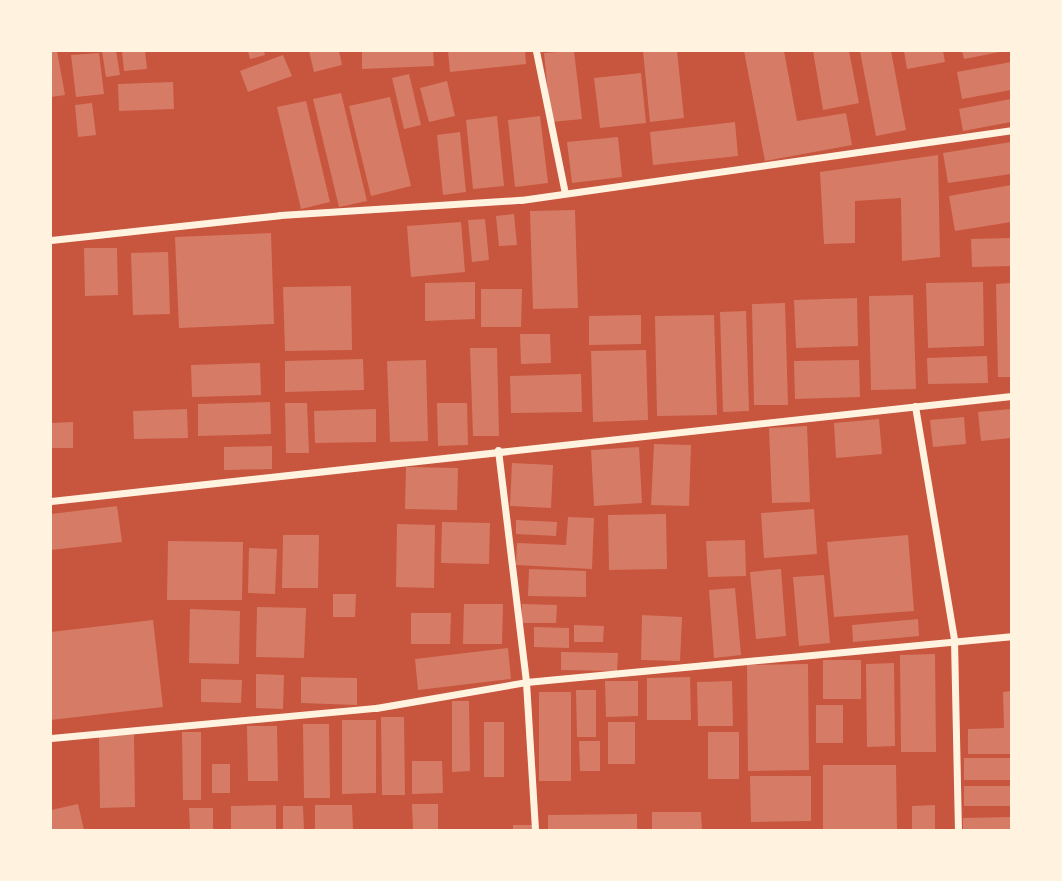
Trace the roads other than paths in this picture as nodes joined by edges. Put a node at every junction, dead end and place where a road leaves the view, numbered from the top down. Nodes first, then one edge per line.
1 (536, 51) edge
2 (1011, 130) edge
3 (565, 193) junction
4 (51, 240) edge
5 (1011, 396) edge
6 (915, 406) junction
7 (498, 450) junction
8 (51, 501) edge
9 (1011, 636) edge
10 (954, 640) junction
11 (527, 682) junction
12 (51, 738) edge
13 (536, 830) edge
14 (958, 830) edge

1 - 3 street
2 - 3 street
3 - 4 street
5 - 6 street
6 - 7 street
6 - 10 street
7 - 8 street
7 - 11 street
9 - 10 street
10 - 11 street
10 - 14 street
11 - 12 street
11 - 13 street

